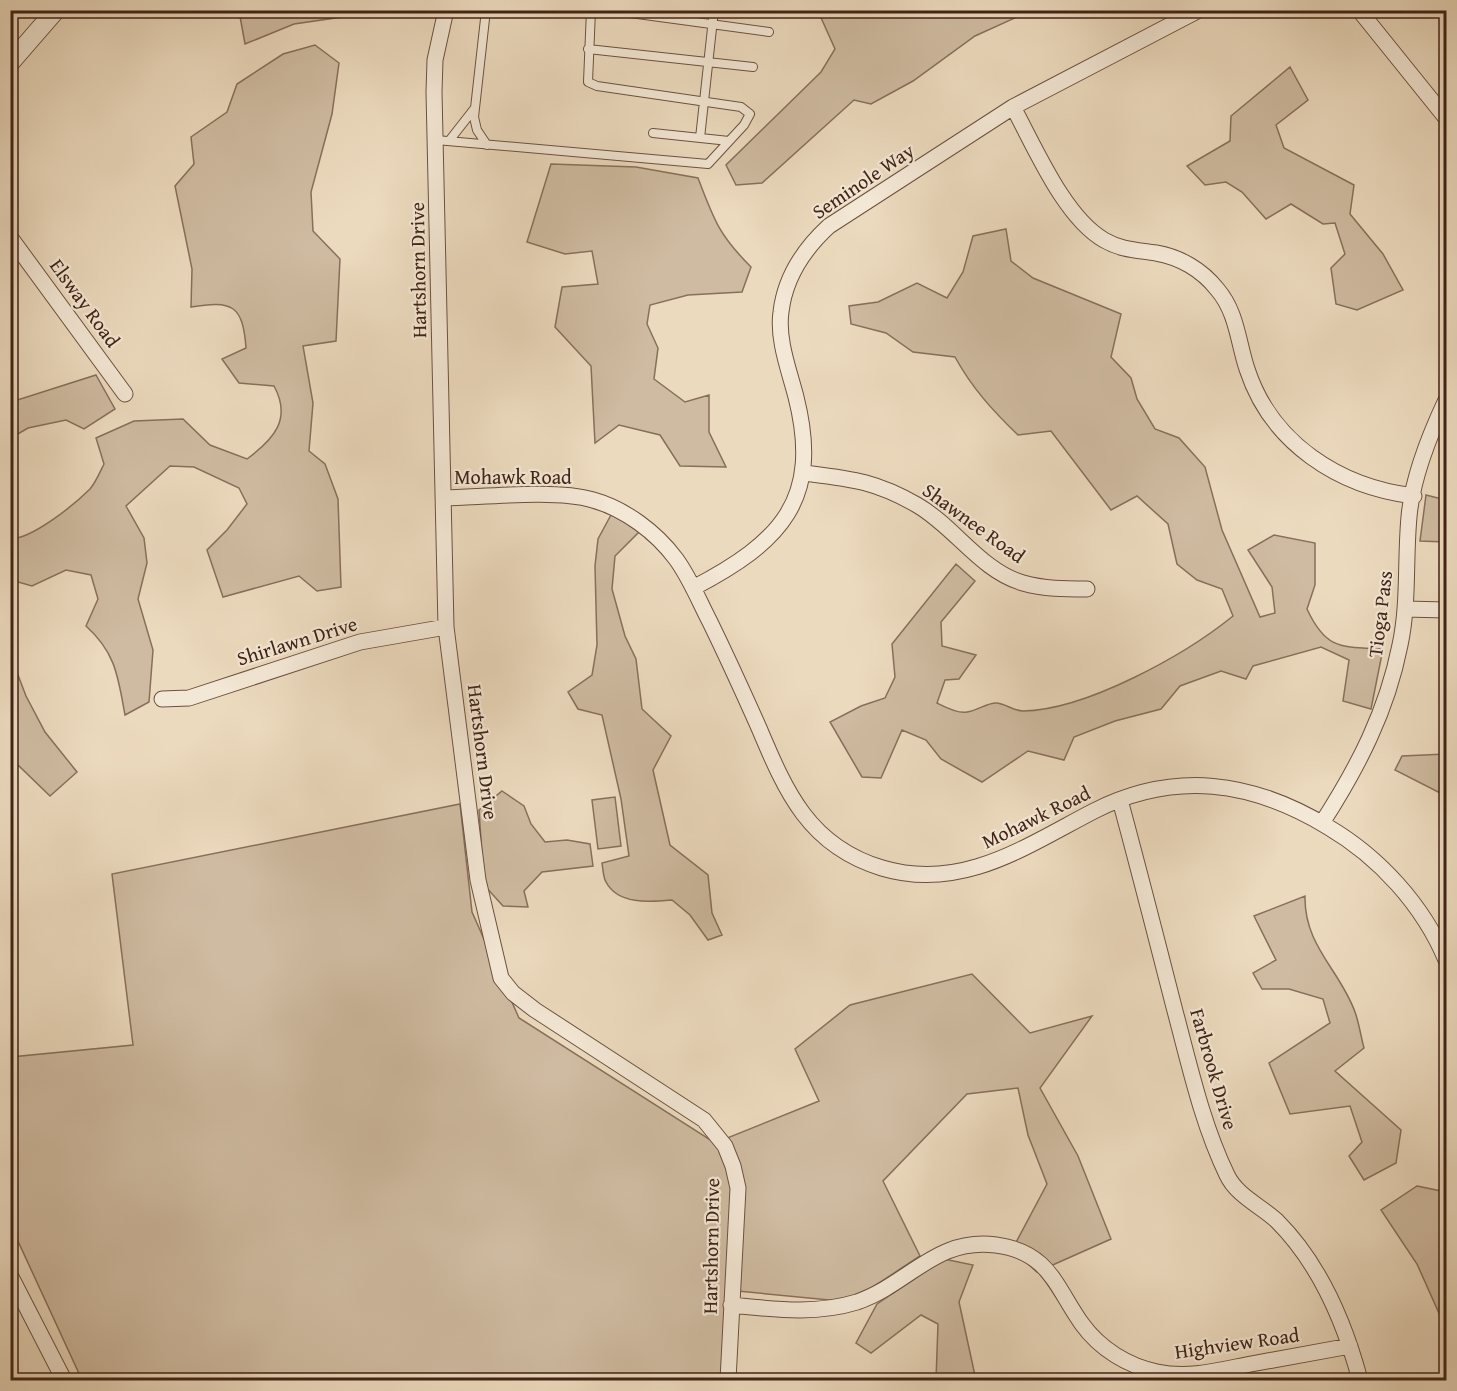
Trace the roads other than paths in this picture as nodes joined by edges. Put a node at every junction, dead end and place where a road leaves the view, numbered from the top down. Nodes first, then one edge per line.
1 (56, 10) edge
2 (446, 10) edge
3 (486, 10) edge
4 (591, 10) edge
5 (609, 10) edge
6 (714, 10) edge
7 (1199, 10) edge
8 (1359, 10) edge
9 (713, 25) junction
10 (769, 32) dead end
11 (588, 49) junction
12 (708, 62) junction
13 (10, 63) edge
14 (753, 67) dead end
15 (704, 102) junction
16 (1013, 106) junction
17 (474, 109) junction
18 (1446, 118) edge
19 (652, 133) dead end
20 (700, 138) junction
21 (442, 141) junction
22 (729, 141) junction
23 (487, 145) junction
24 (10, 237) edge
25 (125, 394) dead end
26 (1446, 400) edge
27 (804, 473) junction
28 (1414, 496) junction
29 (444, 498) junction
30 (693, 588) junction
31 (1087, 589) dead end
32 (1405, 609) junction
33 (1446, 610) edge
34 (446, 627) junction
35 (162, 699) dead end
36 (1120, 800) junction
37 (1322, 823) junction
38 (1446, 960) edge
39 (10, 1275) edge
40 (15, 1294) edge
41 (731, 1305) junction
42 (1350, 1346) junction
43 (1138, 1374) edge
44 (64, 1380) edge
45 (729, 1380) edge
46 (1360, 1380) edge

1 - 13 street
2 - 21 street, Hartshorn Drive
3 - 17 lane
4 - 11 lane
5 - 9 lane
6 - 9 lane
7 - 16 street, Seminole Way
8 - 18 street
9 - 10 lane
9 - 12 lane
11 - 12 lane
11 - 15 lane
12 - 14 lane
12 - 15 lane
15 - 20 lane
15 - 22 lane
16 - 27 street, Seminole Way
16 - 28 street
17 - 21 lane
17 - 23 lane
19 - 20 lane
20 - 22 lane
21 - 23 lane
21 - 29 street, Hartshorn Drive
22 - 23 lane
24 - 25 street, Elsway Road
26 - 28 street, Tioga Pass
27 - 30 street, Seminole Way
27 - 31 street, Shawnee Road
28 - 32 street, Tioga Pass
29 - 30 street, Mohawk Road
29 - 34 street, Hartshorn Drive
30 - 36 street, Mohawk Road
32 - 33 street
32 - 37 street, Tioga Pass
34 - 35 street, Shirlawn Drive
34 - 41 street, Hartshorn Drive
36 - 37 street, Mohawk Road
36 - 42 street, Farbrook Drive
37 - 38 street, Mohawk Road
39 - 40 street
40 - 44 street
41 - 43 street, Highview Road
41 - 45 street, Hartshorn Drive
42 - 43 street, Highview Road
42 - 46 street, Farbrook Drive

